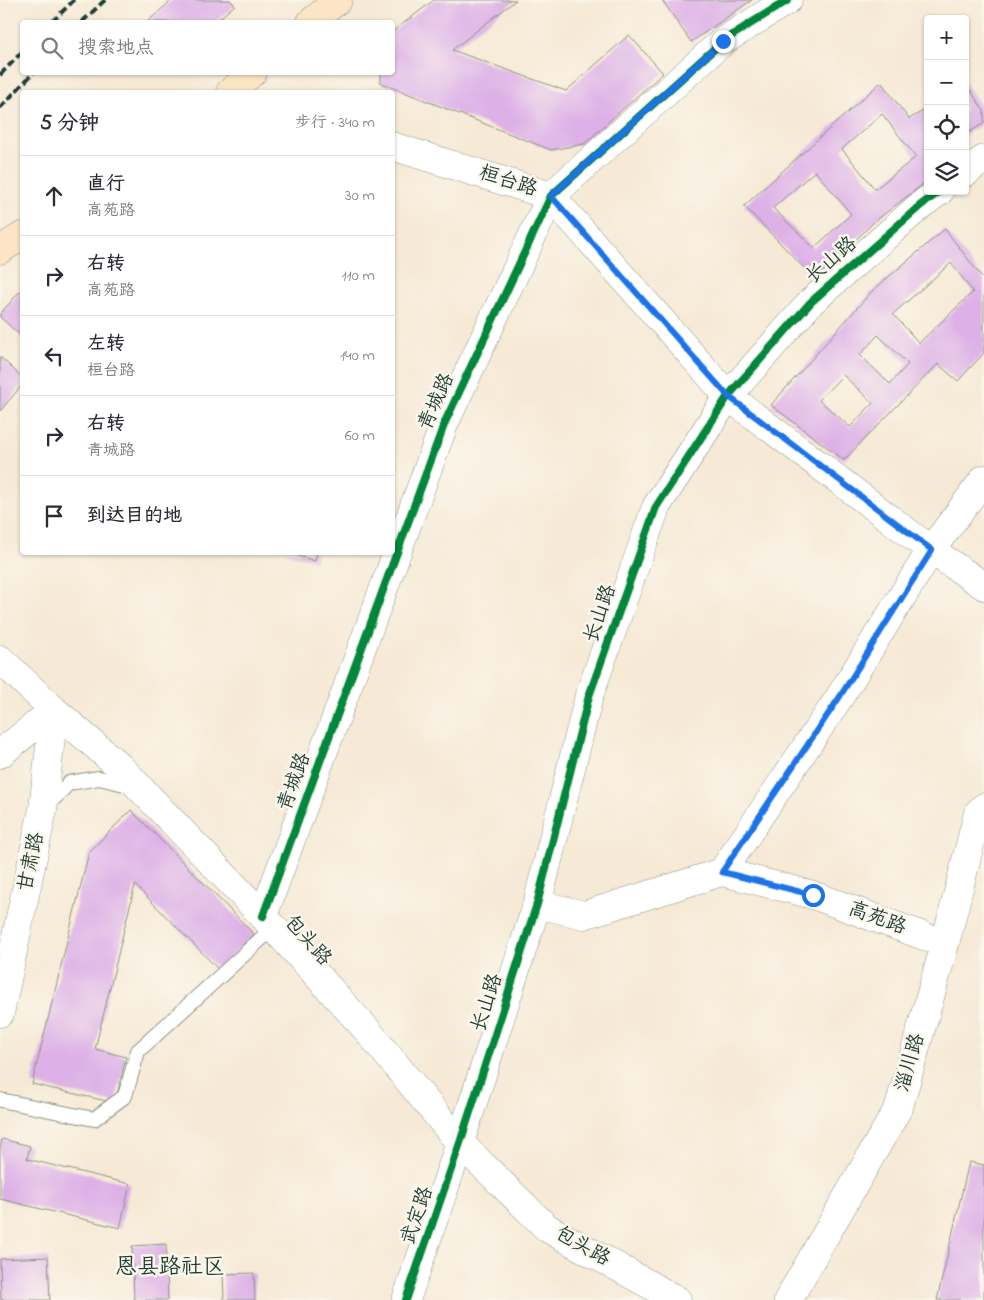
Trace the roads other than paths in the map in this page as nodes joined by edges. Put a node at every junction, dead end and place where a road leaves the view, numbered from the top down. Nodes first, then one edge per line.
1 (338, 0) edge
2 (788, 0) edge
3 (313, 20) edge
4 (250, 75) edge
5 (232, 90) edge
6 (395, 147) edge
7 (984, 159) edge
8 (969, 170) edge
9 (935, 195) edge
10 (551, 196) junction
11 (20, 237) edge
12 (0, 250) edge
13 (728, 396) junction
14 (984, 479) edge
15 (932, 550) junction
16 (984, 586) edge
17 (0, 659) edge
18 (54, 710) junction
19 (0, 754) edge
20 (140, 787) junction
21 (984, 807) edge
22 (43, 809) junction
23 (722, 872) junction
24 (537, 904) junction
25 (268, 922) junction
26 (945, 944) junction
27 (0, 1013) edge
28 (0, 1100) edge
29 (460, 1143) junction
30 (406, 1300) edge
31 (677, 1300) edge
32 (788, 1300) edge

1 - 3 street
2 - 10 street, 青城路
4 - 5 street
6 - 10 street, 桓台路
7 - 8 street
9 - 13 street, 长山路
10 - 13 street, 桓台路
10 - 25 street, 青城路
11 - 12 street
13 - 15 street, 桓台路
13 - 24 street, 长山路
14 - 15 street
15 - 16 street, 桓台路
15 - 23 street
17 - 18 street, 包头路
18 - 19 street
18 - 20 street, 包头路
18 - 22 street, 甘肃路
20 - 22 lane
20 - 25 street, 包头路
21 - 26 street, 淄川路
22 - 27 street, 甘肃路
23 - 24 street
23 - 26 street, 高苑路
24 - 29 street, 长山路
25 - 28 lane
25 - 29 street, 包头路
26 - 32 street, 淄川路
29 - 30 street, 武定路
29 - 31 street, 包头路

